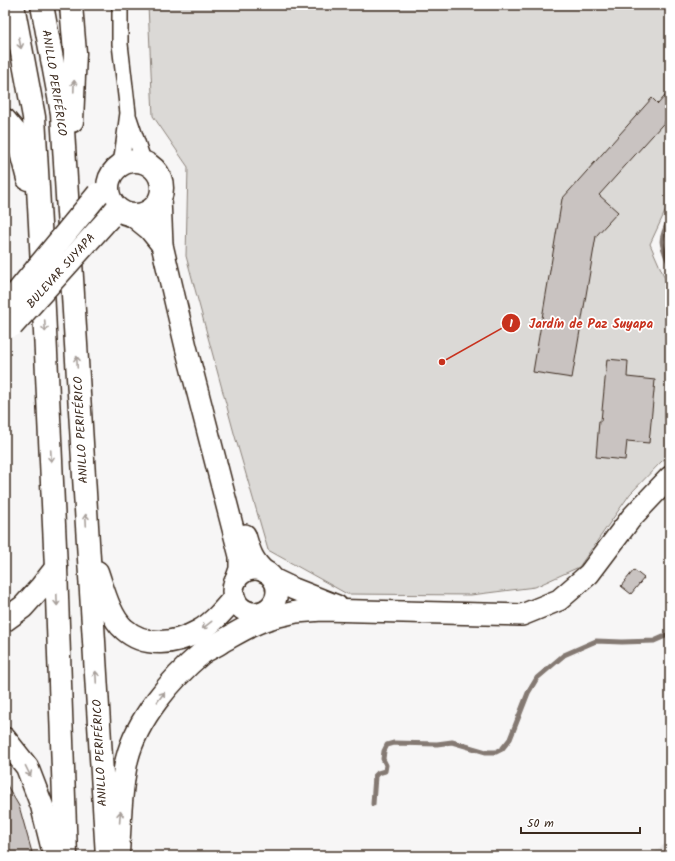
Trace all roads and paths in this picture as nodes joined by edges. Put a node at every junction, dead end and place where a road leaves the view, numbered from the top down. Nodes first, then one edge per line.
1 (13, 5) edge
2 (42, 5) edge
3 (71, 5) edge
4 (120, 5) edge
5 (128, 113) junction
6 (5, 120) edge
7 (144, 163) junction
8 (109, 180) junction
9 (67, 194) junction
10 (160, 198) junction
11 (120, 214) junction
12 (40, 224) junction
13 (162, 245) junction
14 (7, 313) edge
15 (186, 347) junction
16 (670, 477) edge
17 (88, 544) junction
18 (56, 568) junction
19 (269, 575) junction
20 (235, 589) junction
21 (294, 589) junction
22 (348, 610) junction
23 (271, 615) junction
24 (5, 620) edge
25 (5, 739) edge
26 (58, 856) edge
27 (66, 856) edge
28 (107, 856) edge
29 (118, 856) edge

1 -> 12 main road, ANILLO PERIFÉRICO
2 - 9 main road, ANILLO PERIFÉRICO
9 -> 3 main road
4 - 5 street
5 - 7 street
5 - 8 street
6 - 12 main road
7 - 8 main road
7 - 10 main road
8 - 11 main road
8 - 14 main road, BULEVAR SUYAPA, bridge
17 -> 9 main road, ANILLO PERIFÉRICO
10 - 11 main road
10 - 13 street
11 - 13 street
11 - 14 main road, BULEVAR SUYAPA, bridge
12 -> 18 main road, ANILLO PERIFÉRICO
13 - 15 street
15 - 19 street
15 - 20 street
16 - 22 street
20 -> 17 main road
28 -> 17 main road, ANILLO PERIFÉRICO
18 - 24 main road
18 -> 27 main road, ANILLO PERIFÉRICO
19 - 20 street
19 - 21 street
19 - 23 street
20 - 23 street
21 - 22 street
21 - 23 street
22 - 23 street
29 -> 23 main road
25 -> 26 main road

